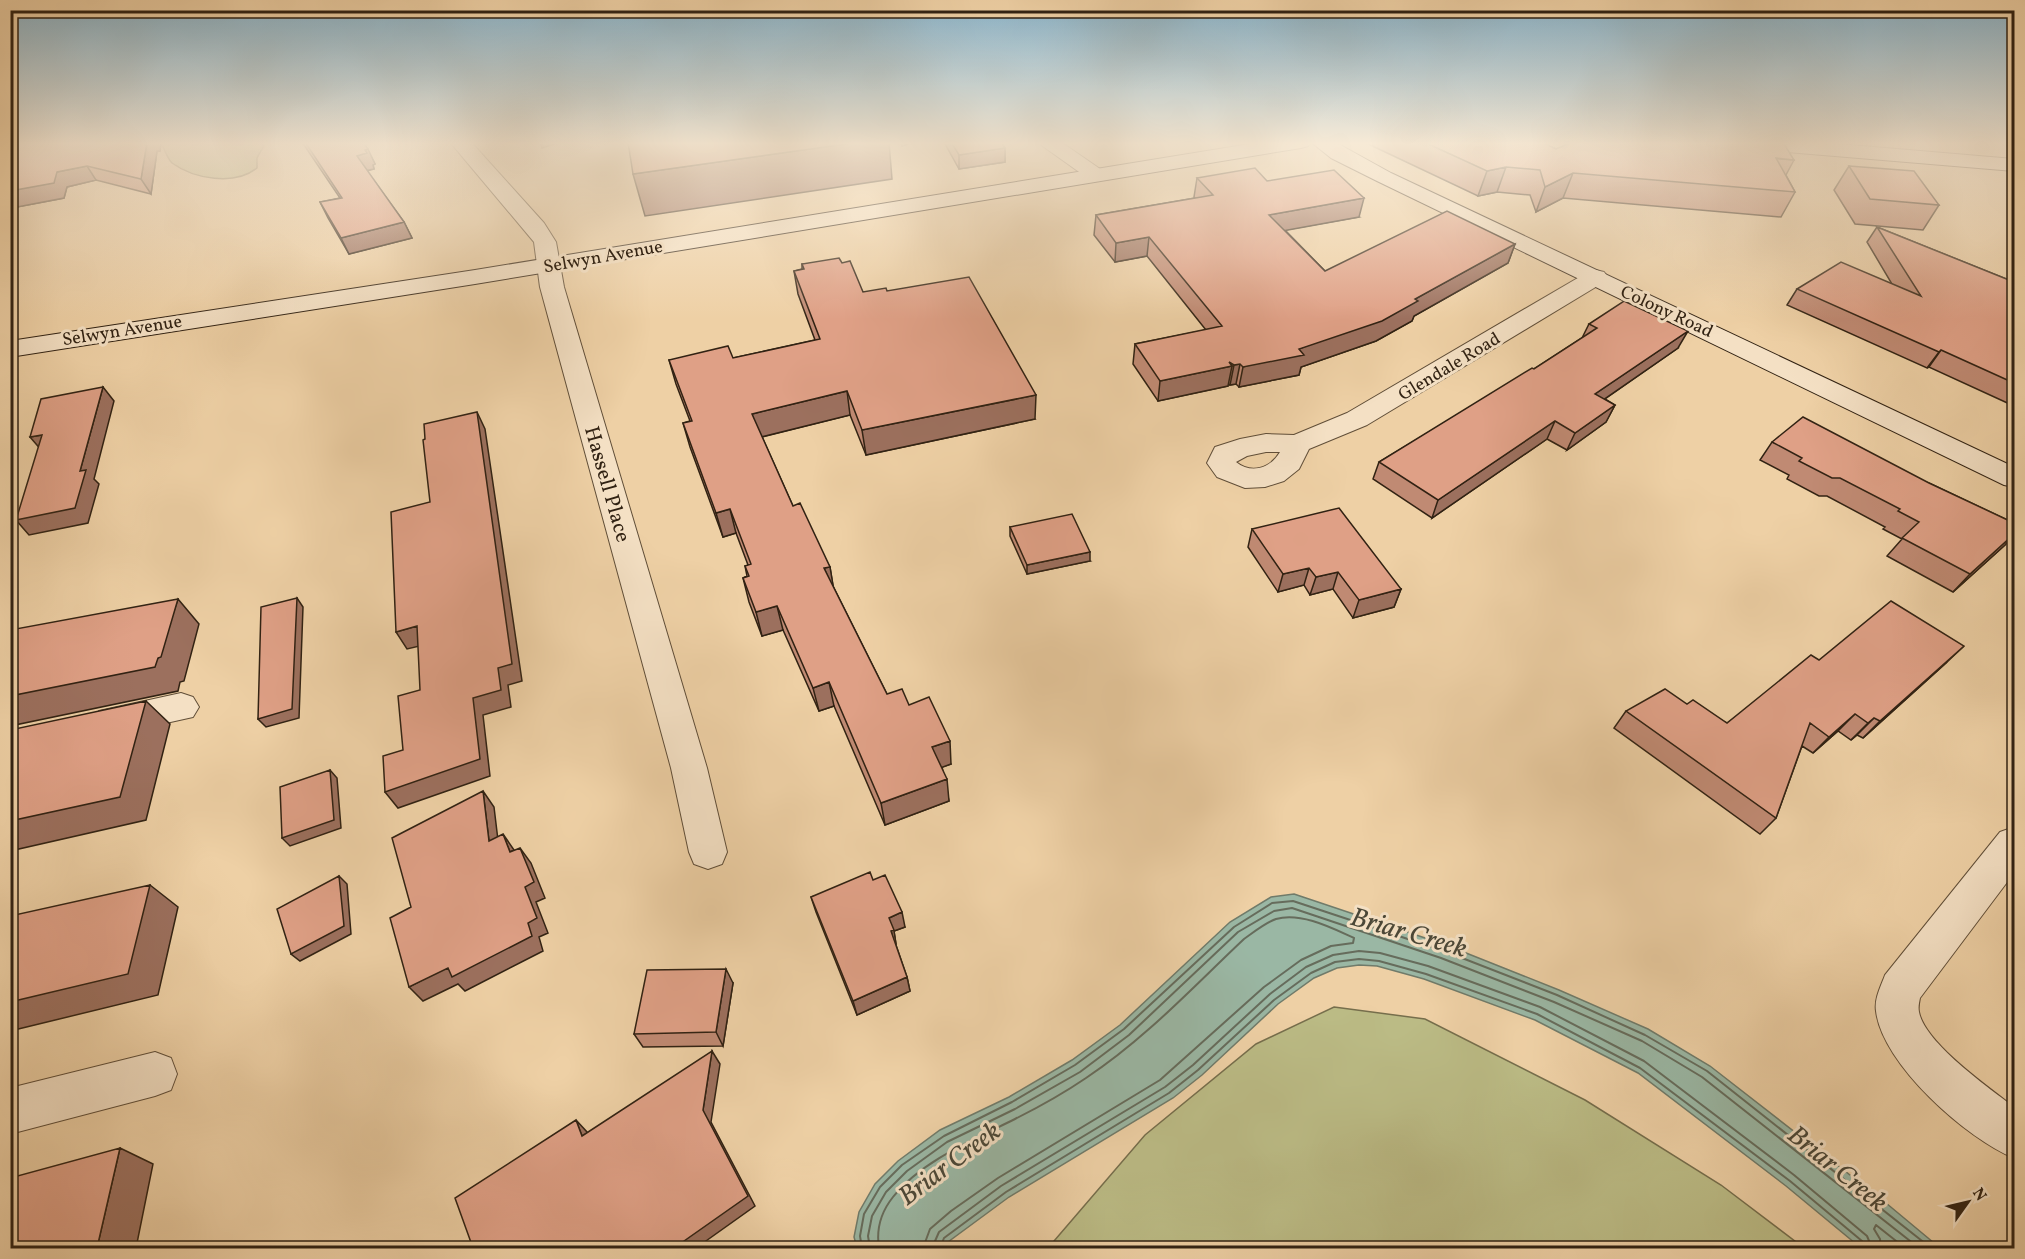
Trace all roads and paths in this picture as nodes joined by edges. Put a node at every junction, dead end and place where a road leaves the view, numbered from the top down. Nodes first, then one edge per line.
1 (511, 201) edge
2 (939, 201) edge
3 (1434, 201) edge
4 (549, 265) junction
5 (1596, 277) junction
6 (10, 349) edge
7 (1297, 444) dead end
8 (2014, 478) edge
9 (181, 707) dead end
10 (79, 727) edge
11 (2014, 844) edge
12 (708, 852) dead end
13 (155, 1074) dead end
14 (10, 1111) edge
15 (2014, 1135) edge

1 - 4 street, Hassell Place
2 - 4 street, Selwyn Avenue
3 - 5 street, Colony Road
4 - 6 street, Selwyn Avenue
4 - 12 street, Hassell Place
5 - 7 street, Glendale Road
5 - 8 street, Colony Road
9 - 10 street
11 - 15 street
13 - 14 street

